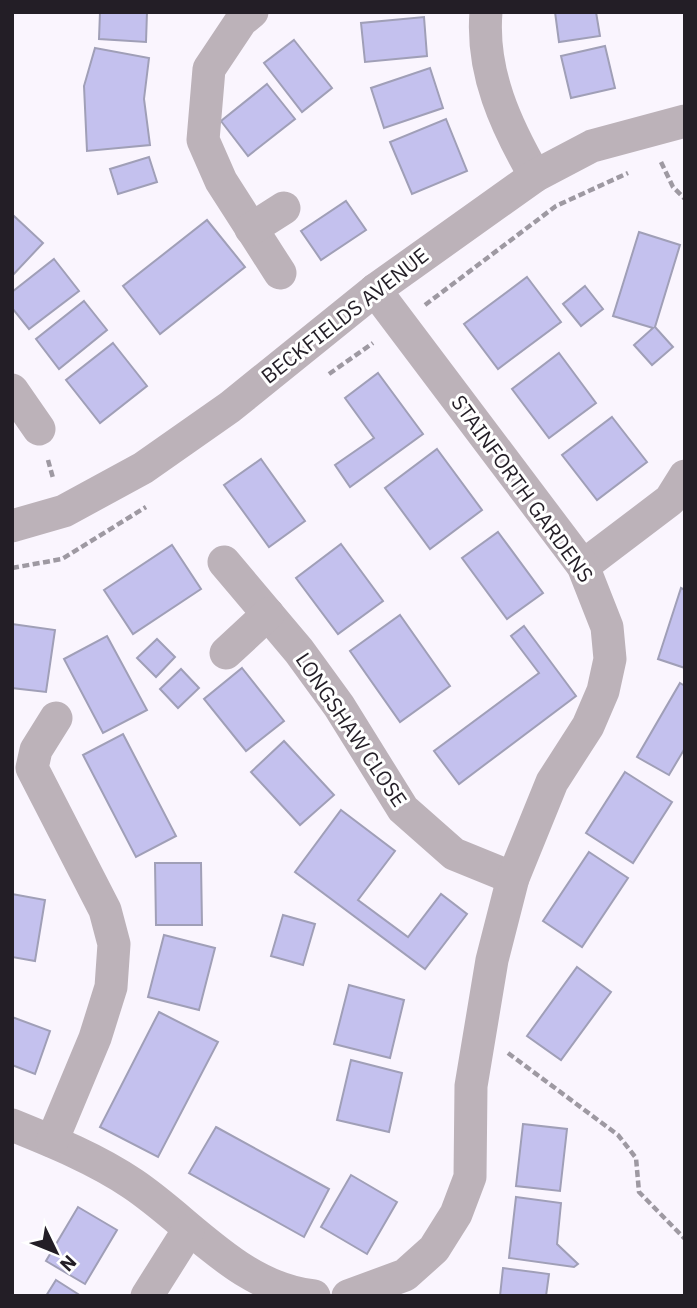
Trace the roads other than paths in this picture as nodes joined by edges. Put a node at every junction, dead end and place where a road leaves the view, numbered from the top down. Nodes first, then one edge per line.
1 (486, 12) edge
2 (242, 15) edge
3 (685, 121) edge
4 (535, 176) junction
5 (284, 208) dead end
6 (251, 229) junction
7 (279, 273) dead end
8 (375, 290) junction
9 (12, 390) edge
10 (39, 429) road end
11 (685, 476) edge
12 (12, 526) edge
13 (224, 562) dead end
14 (583, 566) junction
15 (268, 614) junction
16 (226, 653) dead end
17 (56, 718) dead end
18 (22, 765) edge
19 (513, 878) junction
20 (12, 1125) edge
21 (52, 1141) junction
22 (188, 1231) junction
23 (411, 1285) edge
24 (147, 1296) edge
25 (314, 1296) edge
26 (348, 1296) edge

1 - 4 street
2 - 6 street
3 - 4 street, BECKFIELDS AVENUE
4 - 8 street, BECKFIELDS AVENUE
5 - 6 street
6 - 7 street
8 - 12 street, BECKFIELDS AVENUE
8 - 14 street, STAINFORTH GARDENS
9 - 10 street
11 - 14 street
13 - 15 street, LONGSHAW CLOSE
14 - 19 street, STAINFORTH GARDENS
15 - 16 street
15 - 19 street, LONGSHAW CLOSE
17 - 18 street
18 - 21 street
19 - 23 street, STAINFORTH GARDENS
20 - 21 street
21 - 22 street
22 - 24 street
22 - 25 street
23 - 26 street, STAINFORTH GARDENS

